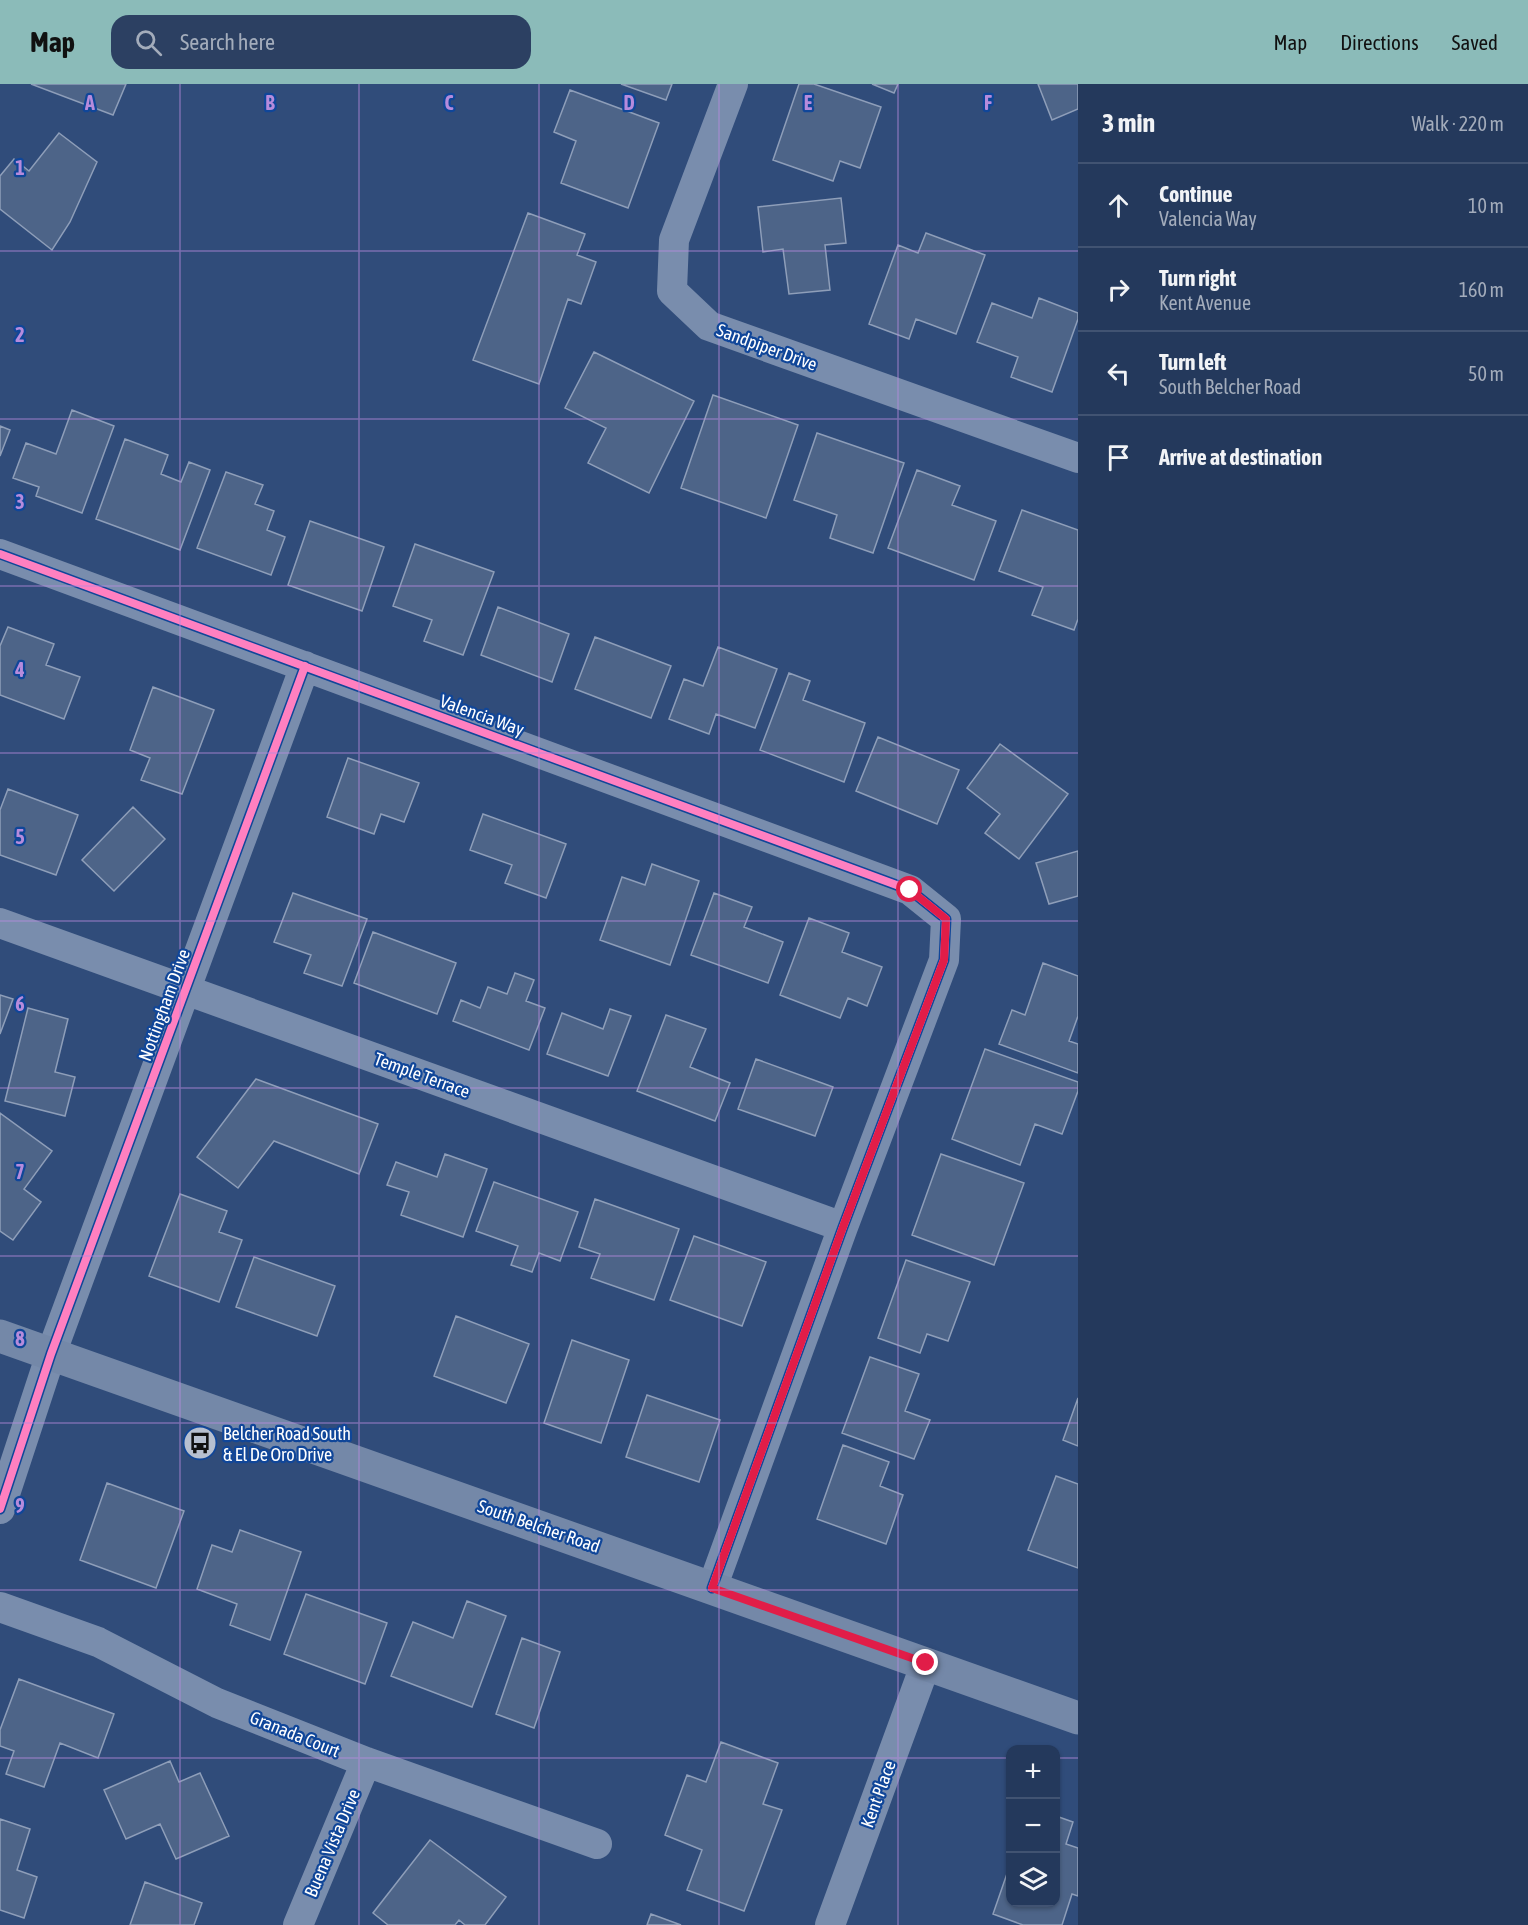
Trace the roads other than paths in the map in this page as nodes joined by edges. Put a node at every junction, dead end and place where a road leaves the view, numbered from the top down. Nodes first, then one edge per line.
1 (733, 84) edge
2 (1078, 458) edge
3 (0, 554) edge
4 (305, 666) junction
5 (0, 923) edge
6 (185, 990) junction
7 (843, 1227) junction
8 (0, 1336) edge
9 (51, 1354) junction
10 (0, 1509) edge
11 (712, 1588) junction
12 (0, 1607) edge
13 (926, 1663) junction
14 (1078, 1718) edge
15 (366, 1762) junction
16 (597, 1844) dead end
17 (298, 1925) edge
18 (830, 1925) edge

1 - 2 street, Sandpiper Drive
3 - 4 street, Valencia Way
4 - 6 street, Nottingham Drive
4 - 7 street, Valencia Way
5 - 6 street, Temple Terrace
6 - 7 street, Temple Terrace
6 - 9 street, Nottingham Drive
7 - 11 street
8 - 9 main road, South Belcher Road
9 - 10 street, Nottingham Drive
9 - 11 main road, South Belcher Road
11 - 13 main road, South Belcher Road
12 - 15 street, Granada Court
13 - 14 main road, South Belcher Road
13 - 18 street, Kent Place
15 - 16 street, Granada Court
15 - 17 street, Buena Vista Drive

